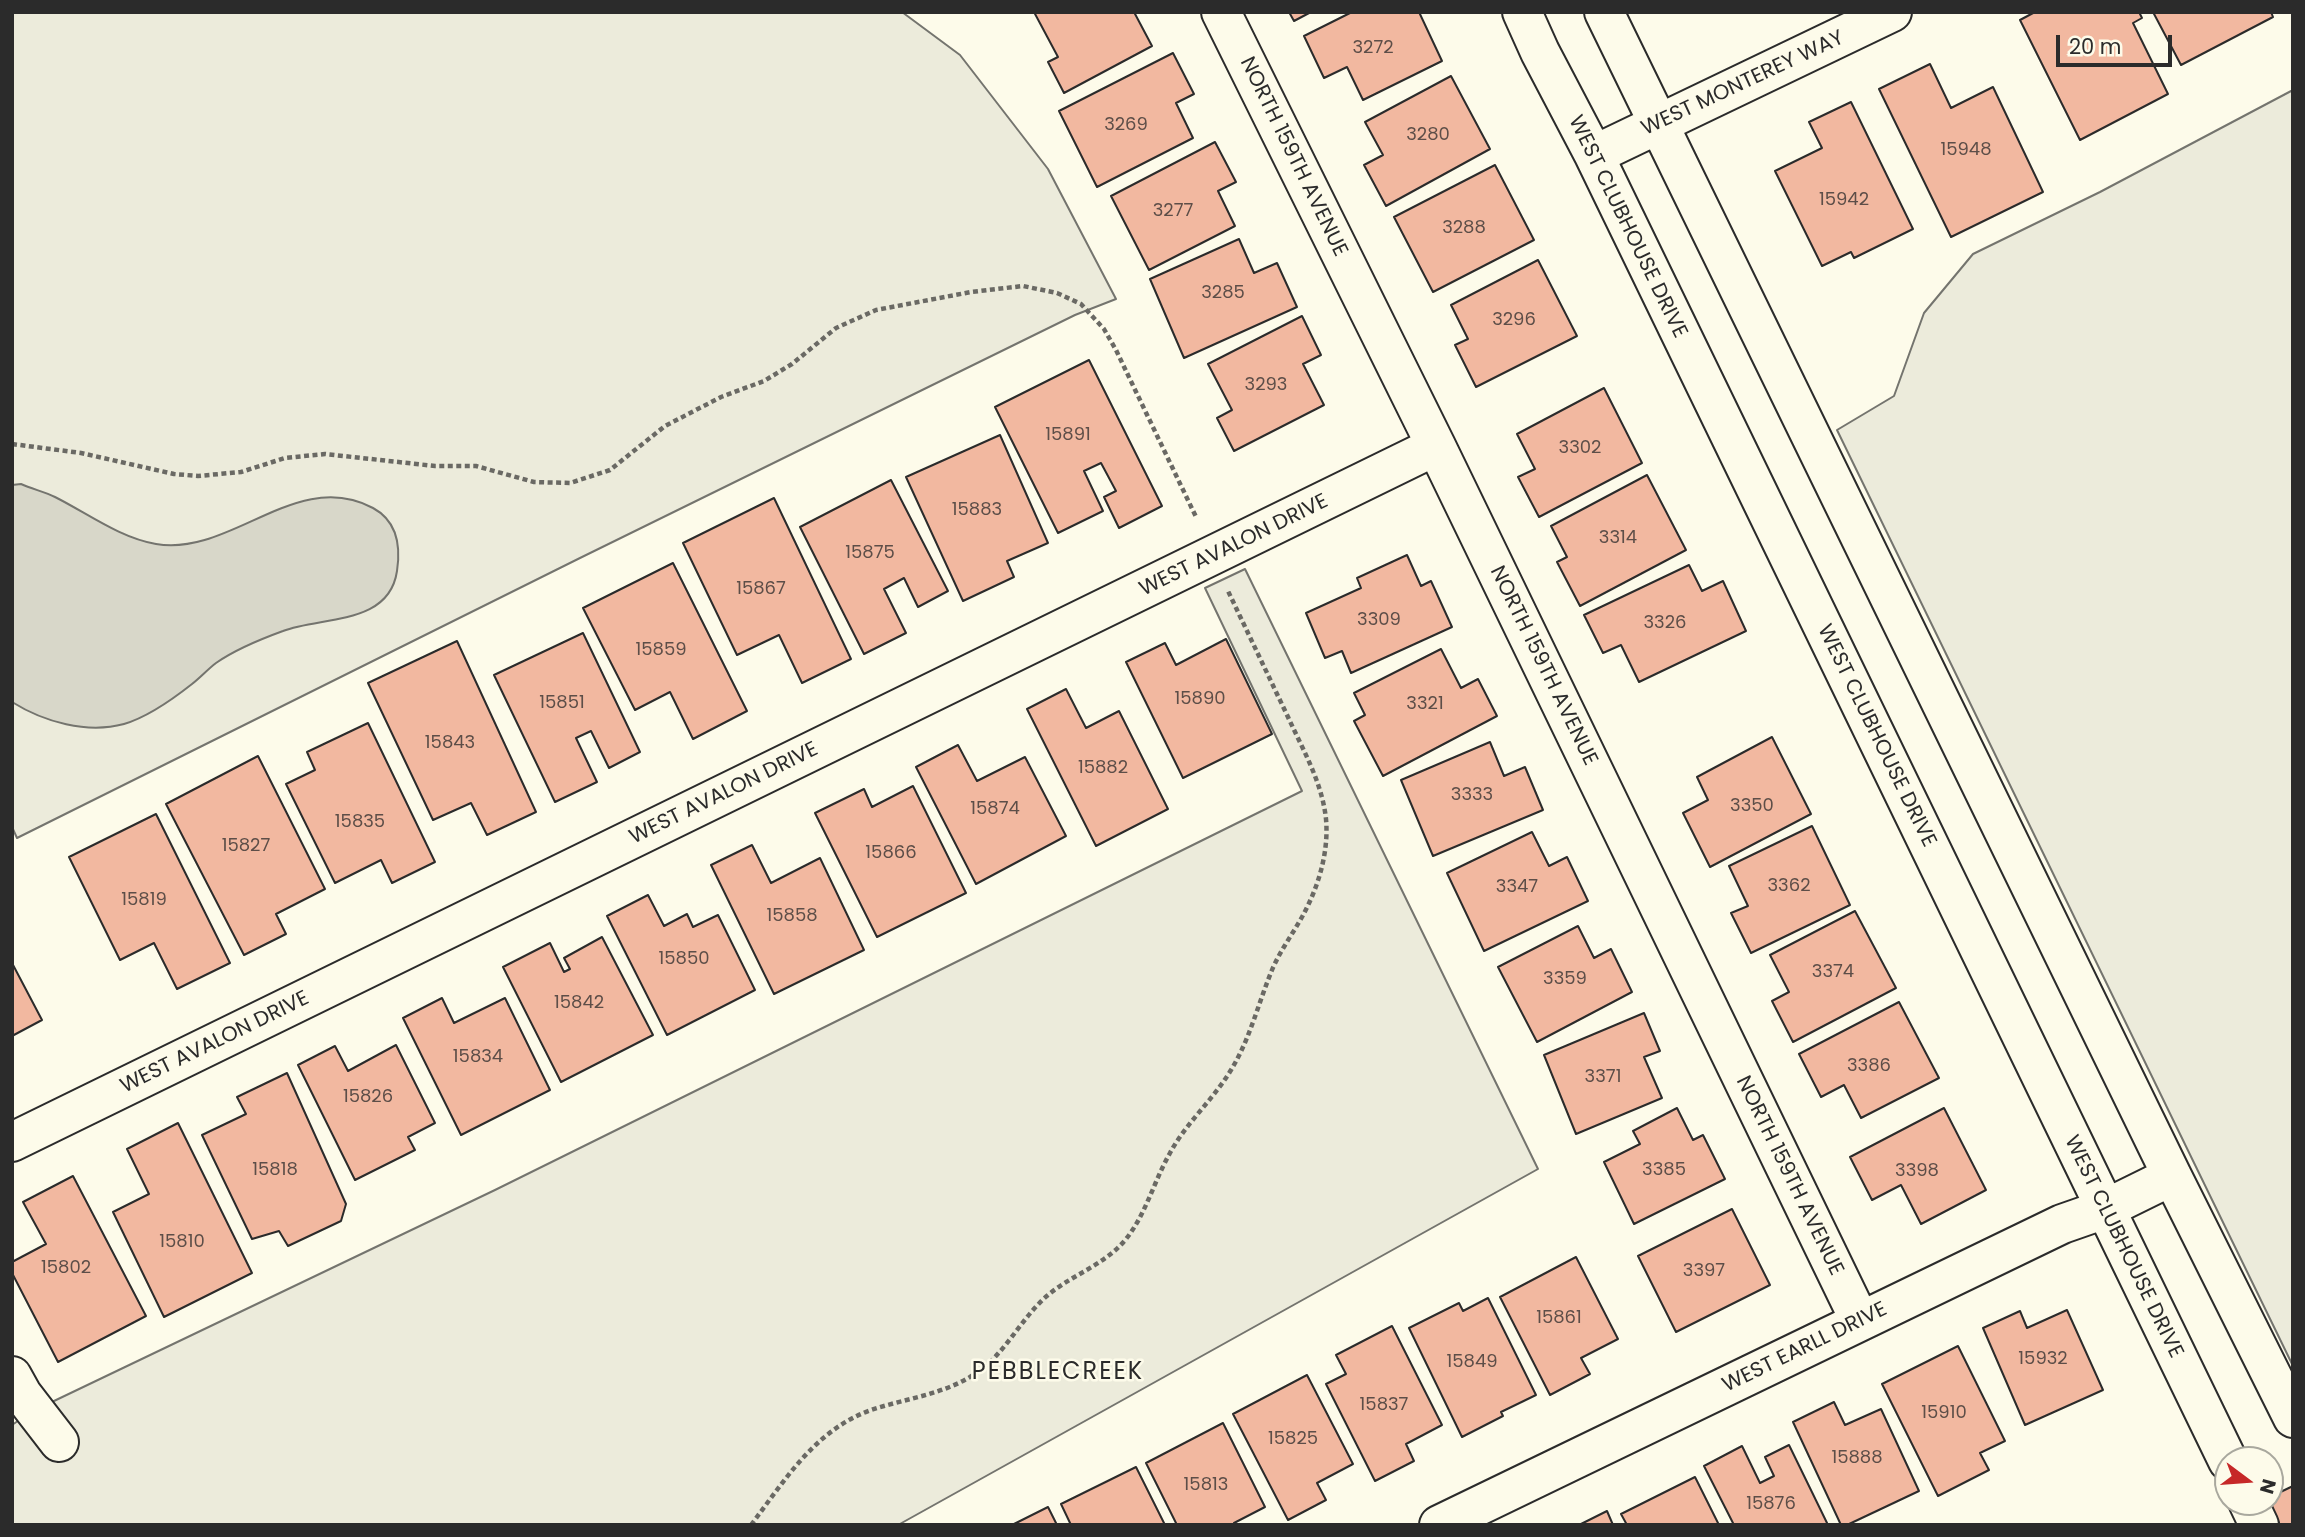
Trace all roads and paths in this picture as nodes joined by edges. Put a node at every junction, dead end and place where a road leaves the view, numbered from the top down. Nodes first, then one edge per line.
1 (1222, 12) edge
2 (1522, 12) edge
3 (1604, 12) edge
4 (1892, 12) edge
5 (1657, 124) junction
6 (1594, 155) junction
7 (1436, 446) junction
8 (12, 1142) edge
9 (2172, 1176) junction
10 (2105, 1209) junction
11 (1860, 1321) junction
12 (12, 1376) edge
13 (2293, 1418) edge
14 (59, 1442) dead end
15 (2221, 1446) edge
16 (1439, 1525) edge

1 - 7 street, NORTH 159TH AVENUE
2 - 6 street, WEST CLUBHOUSE DRIVE
3 - 5 street
4 - 5 street, WEST MONTEREY WAY
5 - 6 street, WEST MONTEREY WAY
5 - 9 street
6 - 10 street, WEST CLUBHOUSE DRIVE
7 - 8 street, WEST AVALON DRIVE
7 - 11 street, NORTH 159TH AVENUE
9 - 10 street, WEST EARLL DRIVE
9 - 13 street
10 - 11 street, WEST EARLL DRIVE
10 - 15 street, WEST CLUBHOUSE DRIVE
11 - 16 street, WEST EARLL DRIVE
12 - 14 street

